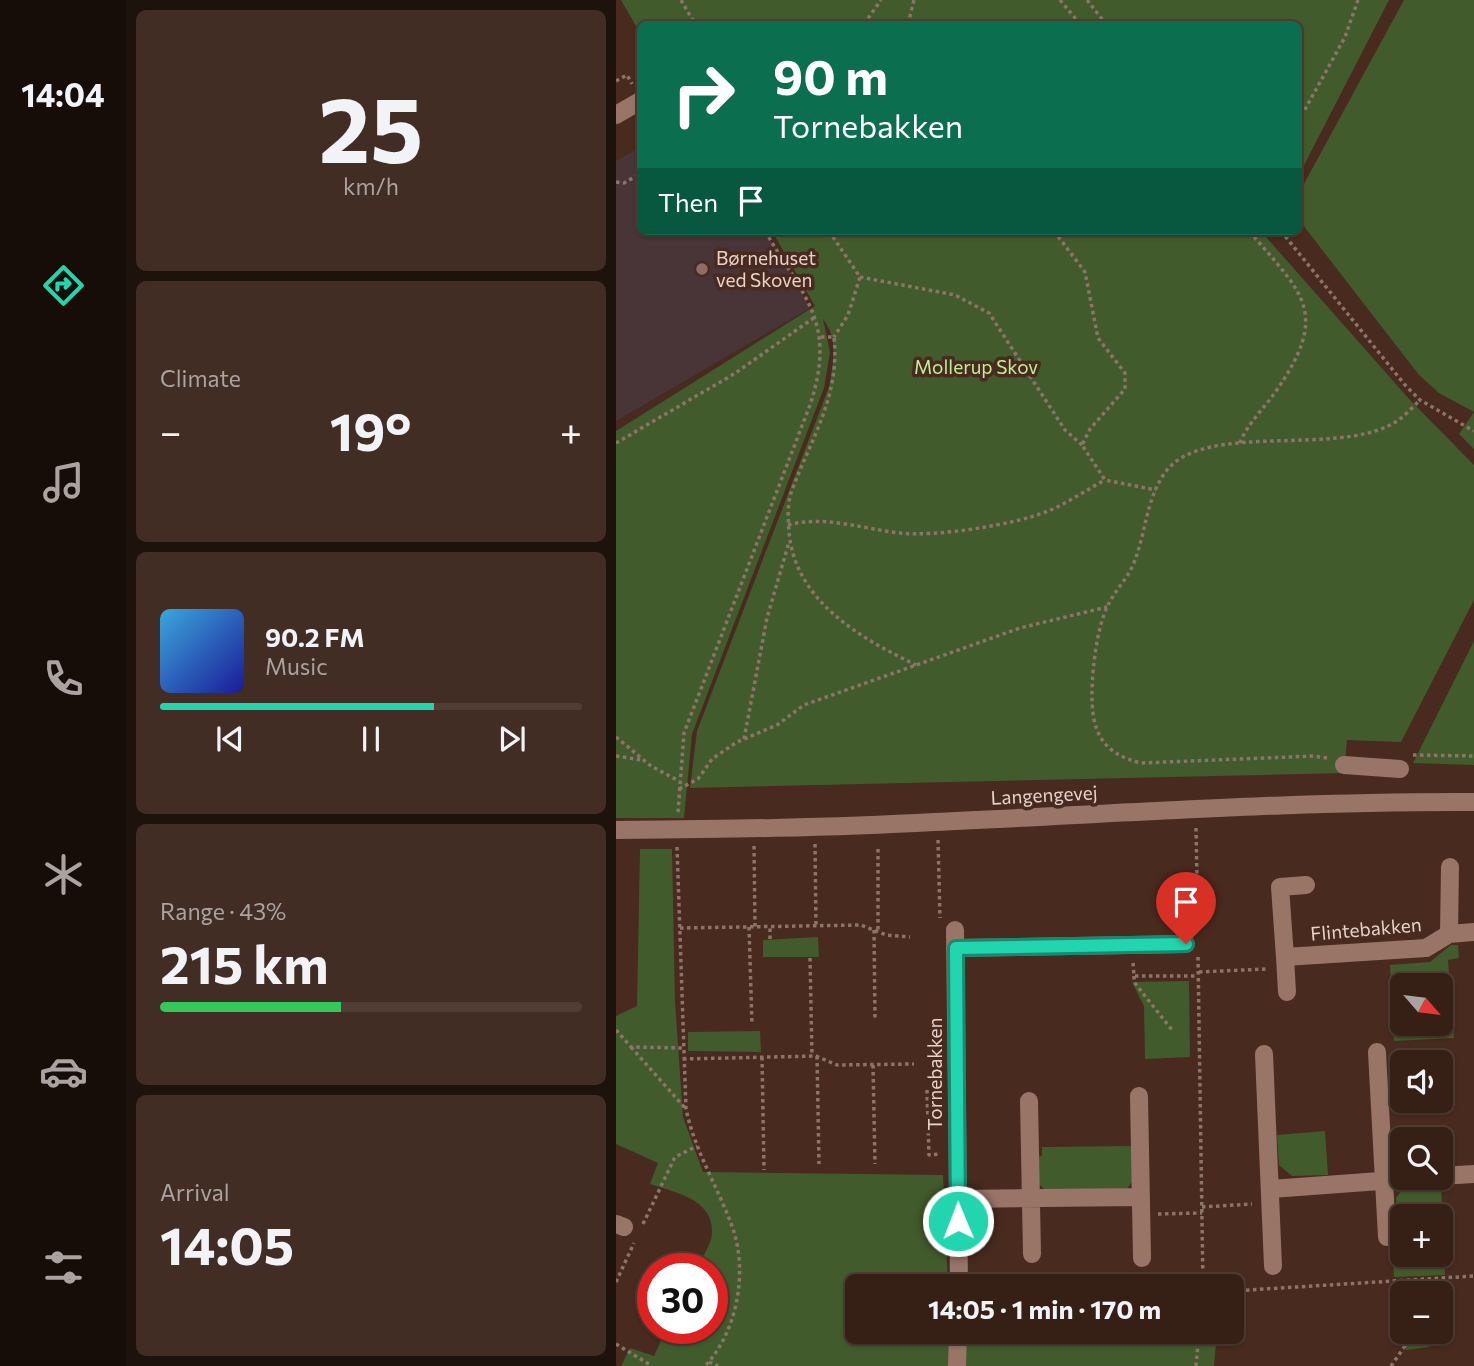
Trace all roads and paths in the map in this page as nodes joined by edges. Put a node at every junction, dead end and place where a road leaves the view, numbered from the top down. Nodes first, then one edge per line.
1 (681, 0) edge
2 (881, 0) edge
3 (914, 0) edge
4 (1060, 0) edge
5 (1087, 0) edge
6 (1358, 0) edge
7 (693, 21) edge
8 (866, 21) edge
9 (909, 21) edge
10 (1078, 21) edge
11 (1104, 21) edge
12 (637, 102) edge
13 (616, 115) edge
14 (1302, 115) edge
15 (637, 176) edge
16 (616, 182) edge
17 (767, 235) edge
18 (832, 235) edge
19 (1057, 235) edge
20 (1253, 235) edge
21 (1283, 235) edge
22 (860, 277) junction
23 (816, 317) junction
24 (821, 337) junction
25 (834, 337) junction
26 (1420, 400) junction
27 (1474, 431) edge
28 (616, 443) edge
29 (1240, 444) junction
30 (1082, 445) junction
31 (1105, 480) junction
32 (1156, 490) junction
33 (788, 525) junction
34 (789, 540) junction
35 (1107, 607) junction
36 (917, 665) junction
37 (616, 737) edge
38 (744, 740) junction
39 (616, 755) edge
40 (1474, 756) edge
41 (644, 761) junction
42 (1403, 762) joint
43 (1343, 765) joint
44 (679, 780) junction
45 (679, 789) junction
46 (1474, 802) edge
47 (1195, 808) junction
48 (933, 822) junction
49 (677, 830) junction
50 (616, 831) edge
51 (816, 843) dead end
52 (754, 846) dead end
53 (878, 849) dead end
54 (1450, 867) dead end
55 (1306, 885) dead end
56 (770, 926) junction
57 (816, 926) junction
58 (752, 927) junction
59 (948, 927) joint
60 (680, 928) junction
61 (876, 931) junction
62 (1474, 932) edge
63 (1449, 934) junction
64 (910, 937) dead end
65 (770, 939) dead end
66 (1186, 944) dead end
67 (1133, 946) junction
68 (956, 948) junction
69 (810, 958) dead end
70 (1285, 963) junction
71 (1198, 974) junction
72 (1134, 976) junction
73 (1287, 992) dead end
74 (875, 1020) dead end
75 (752, 1025) dead end
76 (616, 1030) edge
77 (1172, 1030) dead end
78 (631, 1046) junction
79 (682, 1048) junction
80 (1377, 1052) dead end
81 (1264, 1054) dead end
82 (814, 1056) junction
83 (762, 1057) junction
84 (683, 1059) junction
85 (914, 1064) dead end
86 (873, 1065) junction
87 (927, 1090) dead end
88 (1139, 1096) dead end
89 (1029, 1101) dead end
90 (686, 1110) junction
91 (697, 1146) junction
92 (956, 1154) junction
93 (819, 1164) dead end
94 (875, 1164) dead end
95 (764, 1170) dead end
96 (1474, 1174) edge
97 (1453, 1175) edge
98 (1384, 1181) junction
99 (1390, 1181) edge
100 (1271, 1196) junction
101 (958, 1199) junction
102 (1030, 1199) junction
103 (1141, 1205) junction
104 (1202, 1207) junction
105 (1202, 1213) junction
106 (1387, 1237) dead end
107 (1032, 1254) dead end
108 (1142, 1258) dead end
109 (1273, 1266) dead end
110 (959, 1274) edge
111 (1203, 1274) edge
112 (1474, 1276) edge
113 (1401, 1281) edge
114 (616, 1282) edge
115 (1390, 1282) edge
116 (1244, 1290) edge
117 (616, 1344) edge
118 (958, 1344) edge
119 (1198, 1344) edge
120 (1405, 1344) edge
121 (707, 1364) edge
122 (652, 1366) edge
123 (718, 1366) edge
124 (957, 1366) edge
125 (1196, 1366) edge
126 (1391, 1366) edge

1 - 7 path
2 - 8 path
3 - 9 path
4 - 10 path
5 - 11 path
6 - 14 path
12 - 13 street
15 - 16 path
17 - 23 path
18 - 22 path
19 - 30 path
20 - 29 path
21 - 26 path
22 - 25 path
22 - 30 path
23 - 24 path
23 - 28 path
24 - 25 path
24 - 44 path
25 - 33 path
26 - 27 path
26 - 29 path
29 - 32 path
30 - 31 path
31 - 32 path
31 - 33 path
32 - 35 path
33 - 34 path
34 - 36 path
34 - 38 path
35 - 36 path
35 - 43 path
36 - 38 path
37 - 41 path
38 - 45 path
39 - 41 path
40 - 42 path
41 - 44 path
42 - 43 street
44 - 45 path
45 - 49 path
46 - 47 street, Langengevej
47 - 48 street, Langengevej
47 - 71 path
48 - 49 street, Langengevej
48 - 59 path
49 - 50 street, Langengevej
49 - 60 path
51 - 57 path
52 - 58 path
53 - 61 path
54 - 63 street, Flintebakken
55 - 70 street, Flintebakken
56 - 57 path
56 - 58 path
56 - 65 path
57 - 61 path
58 - 60 path
58 - 75 path
59 - 68 street, Tornebakken
60 - 79 path
61 - 64 path
61 - 74 path
62 - 63 street, Flintebakken
63 - 70 street, Flintebakken
66 - 67 street
67 - 68 street
67 - 72 path
68 - 92 street, Tornebakken
69 - 82 path
70 - 71 path
70 - 73 street, Flintebakken
71 - 72 path
71 - 104 path
72 - 77 path
76 - 78 path
78 - 79 path
78 - 90 path
79 - 84 path
80 - 98 street
81 - 100 street
82 - 83 path
82 - 86 path
82 - 93 path
83 - 84 path
83 - 95 path
84 - 90 path
85 - 86 path
86 - 94 path
87 - 92 path
88 - 103 street
89 - 102 street
90 - 91 path
91 - 114 path
91 - 121 path
92 - 101 street, Tornebakken
96 - 97 street
98 - 99 street
98 - 100 street
98 - 106 street
100 - 104 path
100 - 109 street
101 - 102 street
101 - 110 street, Tornebakken
102 - 103 street
102 - 107 street
103 - 105 path
103 - 108 street
104 - 105 path
105 - 111 path
112 - 113 path
115 - 116 path
117 - 122 path
118 - 124 street
119 - 125 path
120 - 126 path
121 - 123 path

